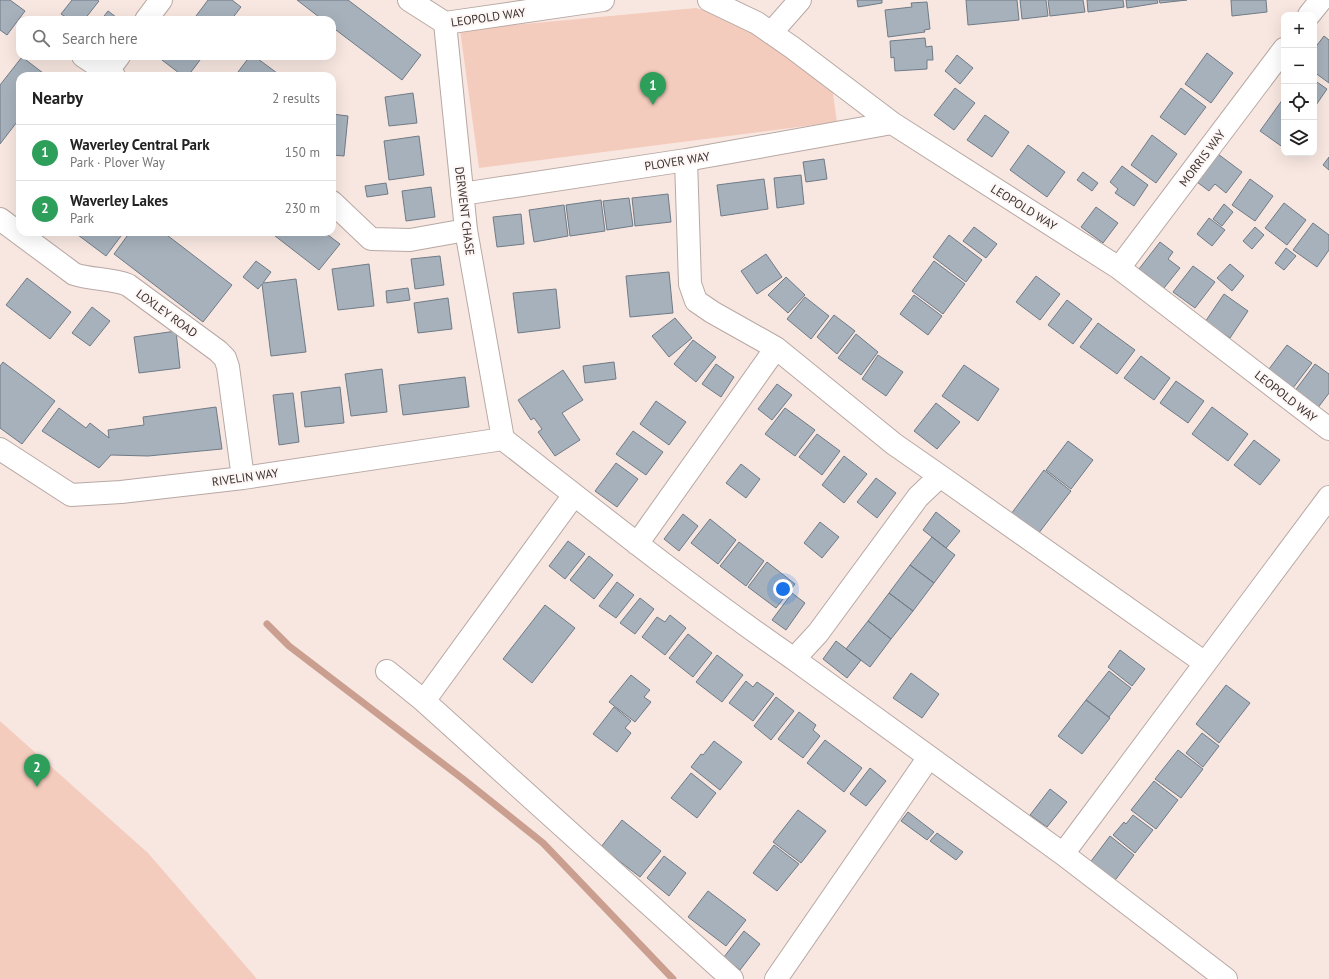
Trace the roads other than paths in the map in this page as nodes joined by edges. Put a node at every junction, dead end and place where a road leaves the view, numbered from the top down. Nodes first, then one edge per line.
1 (161, 0) edge
2 (409, 0) edge
3 (601, 0) edge
4 (709, 0) edge
5 (800, 0) edge
6 (1321, 0) edge
7 (1311, 12) edge
8 (149, 16) edge
9 (445, 23) junction
10 (771, 32) junction
11 (1281, 53) edge
12 (93, 60) edge
13 (113, 68) edge
14 (892, 123) junction
15 (686, 160) junction
16 (462, 194) junction
17 (336, 206) edge
18 (0, 219) edge
19 (466, 230) junction
20 (16, 231) edge
21 (23, 236) edge
22 (1119, 268) junction
23 (776, 348) junction
24 (1329, 429) edge
25 (503, 439) junction
26 (0, 450) edge
27 (940, 476) junction
28 (243, 478) junction
29 (574, 495) junction
30 (1329, 497) edge
31 (637, 544) junction
32 (794, 660) junction
33 (1205, 663) junction
34 (387, 671) dead end
35 (424, 701) junction
36 (929, 757) junction
37 (1063, 854) junction
38 (732, 979) edge
39 (776, 979) edge
40 (1226, 979) edge

1 - 8 street
2 - 9 street
3 - 9 street, LEOPOLD WAY
4 - 10 street, LEOPOLD WAY
5 - 10 street
6 - 7 street
9 - 16 street, DERWENT CHASE
10 - 14 street, LEOPOLD WAY
11 - 22 street, MORRIS WAY
12 - 13 street
14 - 15 street, PLOVER WAY
14 - 22 street, LEOPOLD WAY
15 - 16 street, PLOVER WAY
15 - 23 street
16 - 19 street, DERWENT CHASE
17 - 19 street
18 - 20 street, LOXLEY ROAD
19 - 25 street, DERWENT CHASE
21 - 28 street, LOXLEY ROAD
22 - 24 street, LEOPOLD WAY
23 - 27 street
23 - 31 street
25 - 28 street, RIVELIN WAY
25 - 29 street
26 - 28 street, RIVELIN WAY
27 - 32 street
27 - 33 street
29 - 31 street
29 - 35 street
30 - 33 street
31 - 32 street
32 - 36 street
33 - 37 street
34 - 35 street
35 - 38 street
36 - 37 street
36 - 39 street
37 - 40 street

